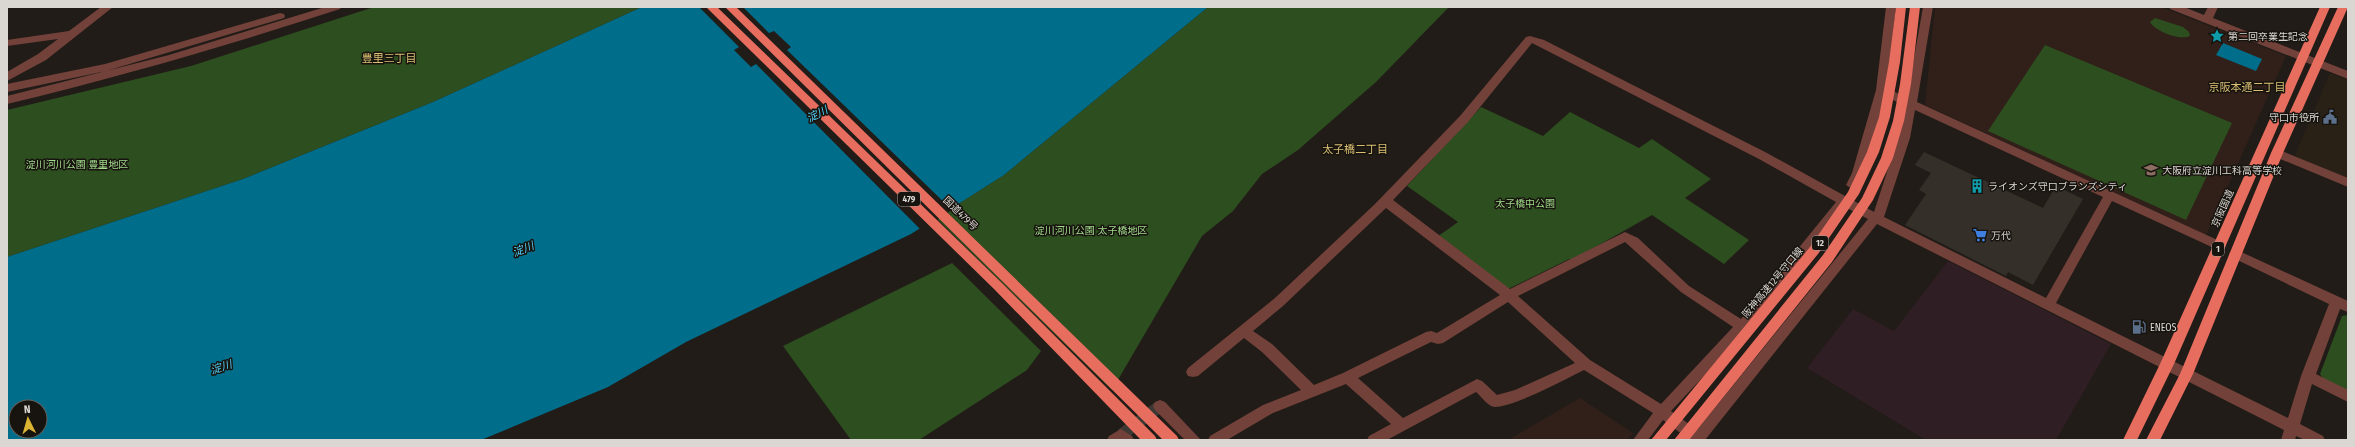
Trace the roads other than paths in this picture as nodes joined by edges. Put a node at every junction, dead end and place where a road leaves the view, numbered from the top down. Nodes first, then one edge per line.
1 (108, 7) edge
2 (309, 7) edge
3 (336, 7) edge
4 (711, 7) edge
5 (730, 7) edge
6 (1891, 7) edge
7 (1901, 7) edge
8 (1915, 7) edge
9 (1928, 7) edge
10 (2174, 7) edge
11 (2213, 7) edge
12 (2325, 7) edge
13 (2343, 7) edge
14 (2207, 20) junction
15 (74, 33) junction
16 (7, 43) edge
17 (2304, 57) junction
18 (2317, 63) junction
19 (2348, 75) edge
20 (7, 77) edge
21 (7, 88) edge
22 (1881, 90) junction
23 (7, 100) edge
24 (1911, 104) junction
25 (2277, 153) junction
26 (2348, 183) edge
27 (2109, 196) junction
28 (1845, 200) junction
29 (1385, 201) junction
30 (1877, 219) junction
31 (2220, 246) junction
32 (2235, 254) junction
33 (1510, 296) junction
34 (2342, 305) edge
35 (2048, 306) junction
36 (1742, 326) junction
37 (1244, 331) junction
38 (1585, 364) junction
39 (2167, 364) junction
40 (1193, 372) dead end
41 (2186, 374) junction
42 (2308, 376) junction
43 (1348, 377) junction
44 (1311, 391) junction
45 (2348, 396) edge
46 (1160, 406) dead end
47 (1662, 412) junction
48 (1400, 424) junction
49 (2292, 427) junction
50 (1699, 439) edge
51 (1150, 440) edge
52 (1172, 440) edge
53 (1194, 440) edge
54 (1215, 440) edge
55 (1374, 440) edge
56 (1640, 440) edge
57 (1658, 440) edge
58 (1681, 440) edge
59 (2130, 440) edge
60 (2153, 440) edge
61 (2288, 440) edge
62 (2318, 440) edge

1 - 15 street
2 - 21 street
3 - 23 street
4 - 51 highway, 479
5 - 52 highway, 国道479号 / 479
6 - 22 street
7 - 57 highway, 阪神高速12号守口線 / 12
8 - 58 highway
9 - 24 street
10 - 14 street
11 - 14 street
12 - 17 highway, 京阪国道 / 1
13 - 18 highway, 1
14 - 17 street
15 - 16 street
15 - 20 street
17 - 18 street
17 - 31 highway, 京阪国道 / 1
18 - 19 street
18 - 25 highway, 1
22 - 24 street
22 - 28 street
24 - 27 street
24 - 30 street
25 - 26 street
25 - 32 highway, 1
27 - 31 street
27 - 35 street
28 - 29 street
28 - 30 street
28 - 36 street
29 - 33 street
29 - 37 street
30 - 35 street
30 - 50 street
31 - 39 highway, 京阪国道 / 1
32 - 34 street
32 - 41 highway, 1
33 - 36 street
33 - 38 street
33 - 43 street
34 - 42 street
35 - 39 street
36 - 47 street
37 - 40 street
37 - 44 street
38 - 47 street
38 - 48 street
39 - 41 street
39 - 59 highway, 京阪国道 / 1
41 - 49 street
41 - 60 highway, 1
42 - 45 street
42 - 49 street
43 - 44 street
43 - 48 street
44 - 54 street
46 - 53 street
47 - 50 street
47 - 56 street
48 - 55 street
49 - 61 street
49 - 62 street

